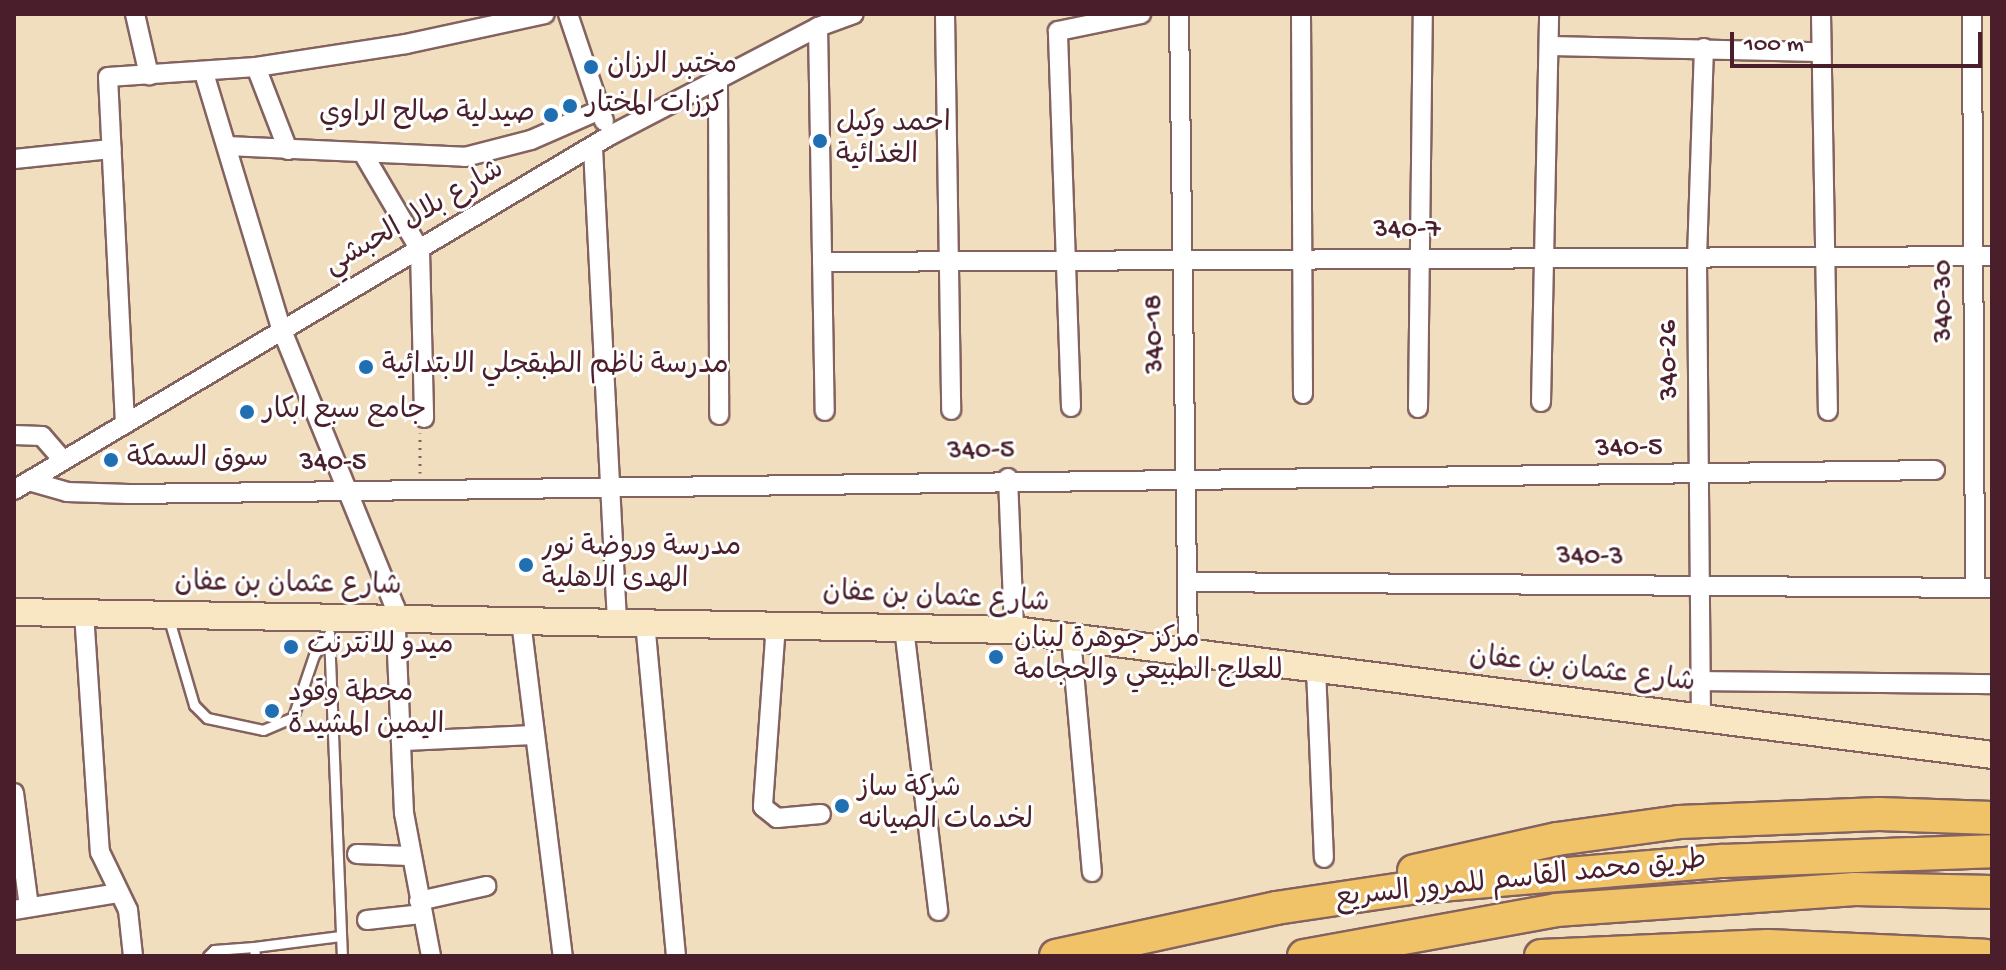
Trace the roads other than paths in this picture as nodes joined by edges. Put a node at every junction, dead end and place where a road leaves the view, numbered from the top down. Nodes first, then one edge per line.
1 (135, 14) edge
2 (545, 14) edge
3 (568, 14) edge
4 (854, 14) edge
5 (945, 14) edge
6 (1141, 14) edge
7 (1179, 14) edge
8 (1301, 14) edge
9 (1423, 14) edge
10 (1549, 14) edge
11 (1821, 14) edge
12 (1972, 14) edge
13 (818, 27) junction
14 (1549, 46) junction
15 (1704, 48) junction
16 (1821, 52) junction
17 (256, 67) junction
18 (204, 73) junction
19 (149, 75) junction
20 (718, 80) junction
21 (600, 110) junction
22 (609, 136) junction
23 (227, 146) junction
24 (593, 148) junction
25 (111, 149) junction
26 (288, 150) junction
27 (364, 155) junction
28 (14, 159) edge
29 (420, 250) junction
30 (1983, 256) edge
31 (1825, 257) junction
32 (1541, 258) junction
33 (1697, 258) junction
34 (1420, 259) junction
35 (1183, 260) junction
36 (1303, 260) junction
37 (947, 261) junction
38 (1067, 261) junction
39 (822, 262) junction
40 (281, 328) junction
41 (1303, 394) dead end
42 (1541, 402) dead end
43 (1071, 407) dead end
44 (1418, 408) dead end
45 (951, 410) dead end
46 (825, 411) dead end
47 (1828, 411) dead end
48 (719, 415) dead end
49 (424, 418) road end
50 (125, 424) junction
51 (14, 435) edge
52 (63, 460) junction
53 (1935, 470) dead end
54 (1699, 476) junction
55 (1008, 478) junction
56 (1185, 482) junction
57 (22, 485) edge
58 (612, 490) junction
59 (348, 492) junction
60 (1187, 582) junction
61 (1700, 587) junction
62 (1984, 588) edge
63 (14, 612) edge
64 (84, 613) junction
65 (168, 615) junction
66 (397, 620) junction
67 (521, 621) junction
68 (617, 622) junction
69 (645, 622) junction
70 (776, 624) junction
71 (328, 626) junction
72 (904, 628) junction
73 (1014, 630) junction
74 (1071, 638) junction
75 (1188, 653) junction
76 (1316, 669) junction
77 (1702, 681) junction
78 (1992, 684) edge
79 (1701, 719) junction
80 (535, 735) junction
81 (403, 741) junction
82 (1992, 755) edge
83 (14, 793) edge
84 (821, 814) dead end
85 (1992, 818) edge
86 (1992, 851) edge
87 (357, 854) dead end
88 (409, 856) junction
89 (1324, 858) dead end
90 (1092, 872) dead end
91 (486, 886) dead end
92 (1992, 892) edge
93 (118, 893) junction
94 (420, 907) junction
95 (1276, 908) junction
96 (21, 909) edge
97 (938, 911) dead end
98 (367, 920) dead end
99 (340, 936) junction
100 (255, 952) edge
101 (133, 956) edge
102 (208, 956) edge
103 (342, 956) edge
104 (431, 956) edge
105 (563, 956) edge
106 (676, 956) edge
107 (1056, 956) edge
108 (1304, 956) edge
109 (1541, 956) edge
110 (1985, 956) edge

1 - 19 street
2 - 17 street
3 - 21 street
4 - 13 street, شارع بلال الحبشي
5 - 37 street
6 - 38 street
7 - 35 street, 340-18
8 - 36 street
9 - 34 street
10 - 14 street
11 - 16 street
12 - 30 street, 340-30
13 - 20 street, شارع بلال الحبشي
13 - 39 street
14 - 15 street
14 - 32 street
15 - 16 street
15 - 33 street, 340-26
16 - 31 street
17 - 18 street
17 - 26 street
18 - 19 street
18 - 23 street
19 - 25 street
20 - 22 street, شارع بلال الحبشي
20 - 48 street
21 - 22 street
21 - 27 street
22 - 24 street, شارع بلال الحبشي
23 - 26 street
23 - 40 street
24 - 29 street, شارع بلال الحبشي
24 - 58 street
25 - 28 street
25 - 50 street
26 - 27 street
27 - 29 street
29 - 40 street, شارع بلال الحبشي
29 - 49 street
30 - 31 street, 340-7
30 - 62 street, 340-30
31 - 33 street, 340-7
31 - 47 street
32 - 33 street, 340-7
32 - 34 street, 340-7
32 - 42 street
33 - 54 street, 340-26
34 - 36 street, 340-7
34 - 44 street
35 - 36 street, 340-7
35 - 38 street, 340-7
35 - 56 street, 340-18
36 - 41 street
37 - 38 street, 340-7
37 - 39 street, 340-7
37 - 45 street
38 - 43 street
39 - 46 street
40 - 50 street, شارع بلال الحبشي
40 - 59 street
50 - 52 street, شارع بلال الحبشي
51 - 52 street
52 - 57 street, شارع بلال الحبشي
53 - 54 street, 340-5
54 - 56 street, 340-5
54 - 61 street, 340-26
55 - 56 street, 340-5
55 - 58 street, 340-5
55 - 73 street
56 - 60 street, 340-18
57 - 59 street, 340-5
58 - 59 street, 340-5
58 - 68 street
59 - 66 street
60 - 61 street, 340-3
60 - 75 street, 340-18
61 - 62 street, 340-3
61 - 77 street, 340-26
63 - 64 street, شارع عثمان بن عفان
64 - 65 street, شارع عثمان بن عفان
64 - 93 street
65 - 71 street, شارع عثمان بن عفان
65 - 71 lane
66 - 67 street, شارع عثمان بن عفان
66 - 71 street, شارع عثمان بن عفان
66 - 81 street
67 - 68 street, شارع عثمان بن عفان
67 - 80 street
68 - 69 street, شارع عثمان بن عفان
69 - 70 street, شارع عثمان بن عفان
69 - 106 street
70 - 72 street, شارع عثمان بن عفان
70 - 84 street
71 - 99 lane
72 - 73 street, شارع عثمان بن عفان
72 - 97 street
73 - 74 street, شارع عثمان بن عفان
74 - 75 street, شارع عثمان بن عفان
74 - 90 street
75 - 76 street, شارع عثمان بن عفان
76 - 79 street, شارع عثمان بن عفان
76 - 89 street
77 - 78 street
77 - 79 street, 340-26
79 - 82 street, شارع عثمان بن عفان
80 - 81 street
80 - 105 street
81 - 88 street
83 - 96 street
85 - 95 highway
86 - 95 highway, طريق محمد القاسم للمرور السريع
87 - 88 street
88 - 94 street
91 - 94 street
92 - 108 highway, طريق محمد القاسم للمرور السريع
93 - 96 street
93 - 101 street
94 - 98 street
94 - 104 street
95 - 107 highway, طريق محمد القاسم للمرور السريع
99 - 100 lane
99 - 103 lane
100 - 102 lane
109 - 110 highway

